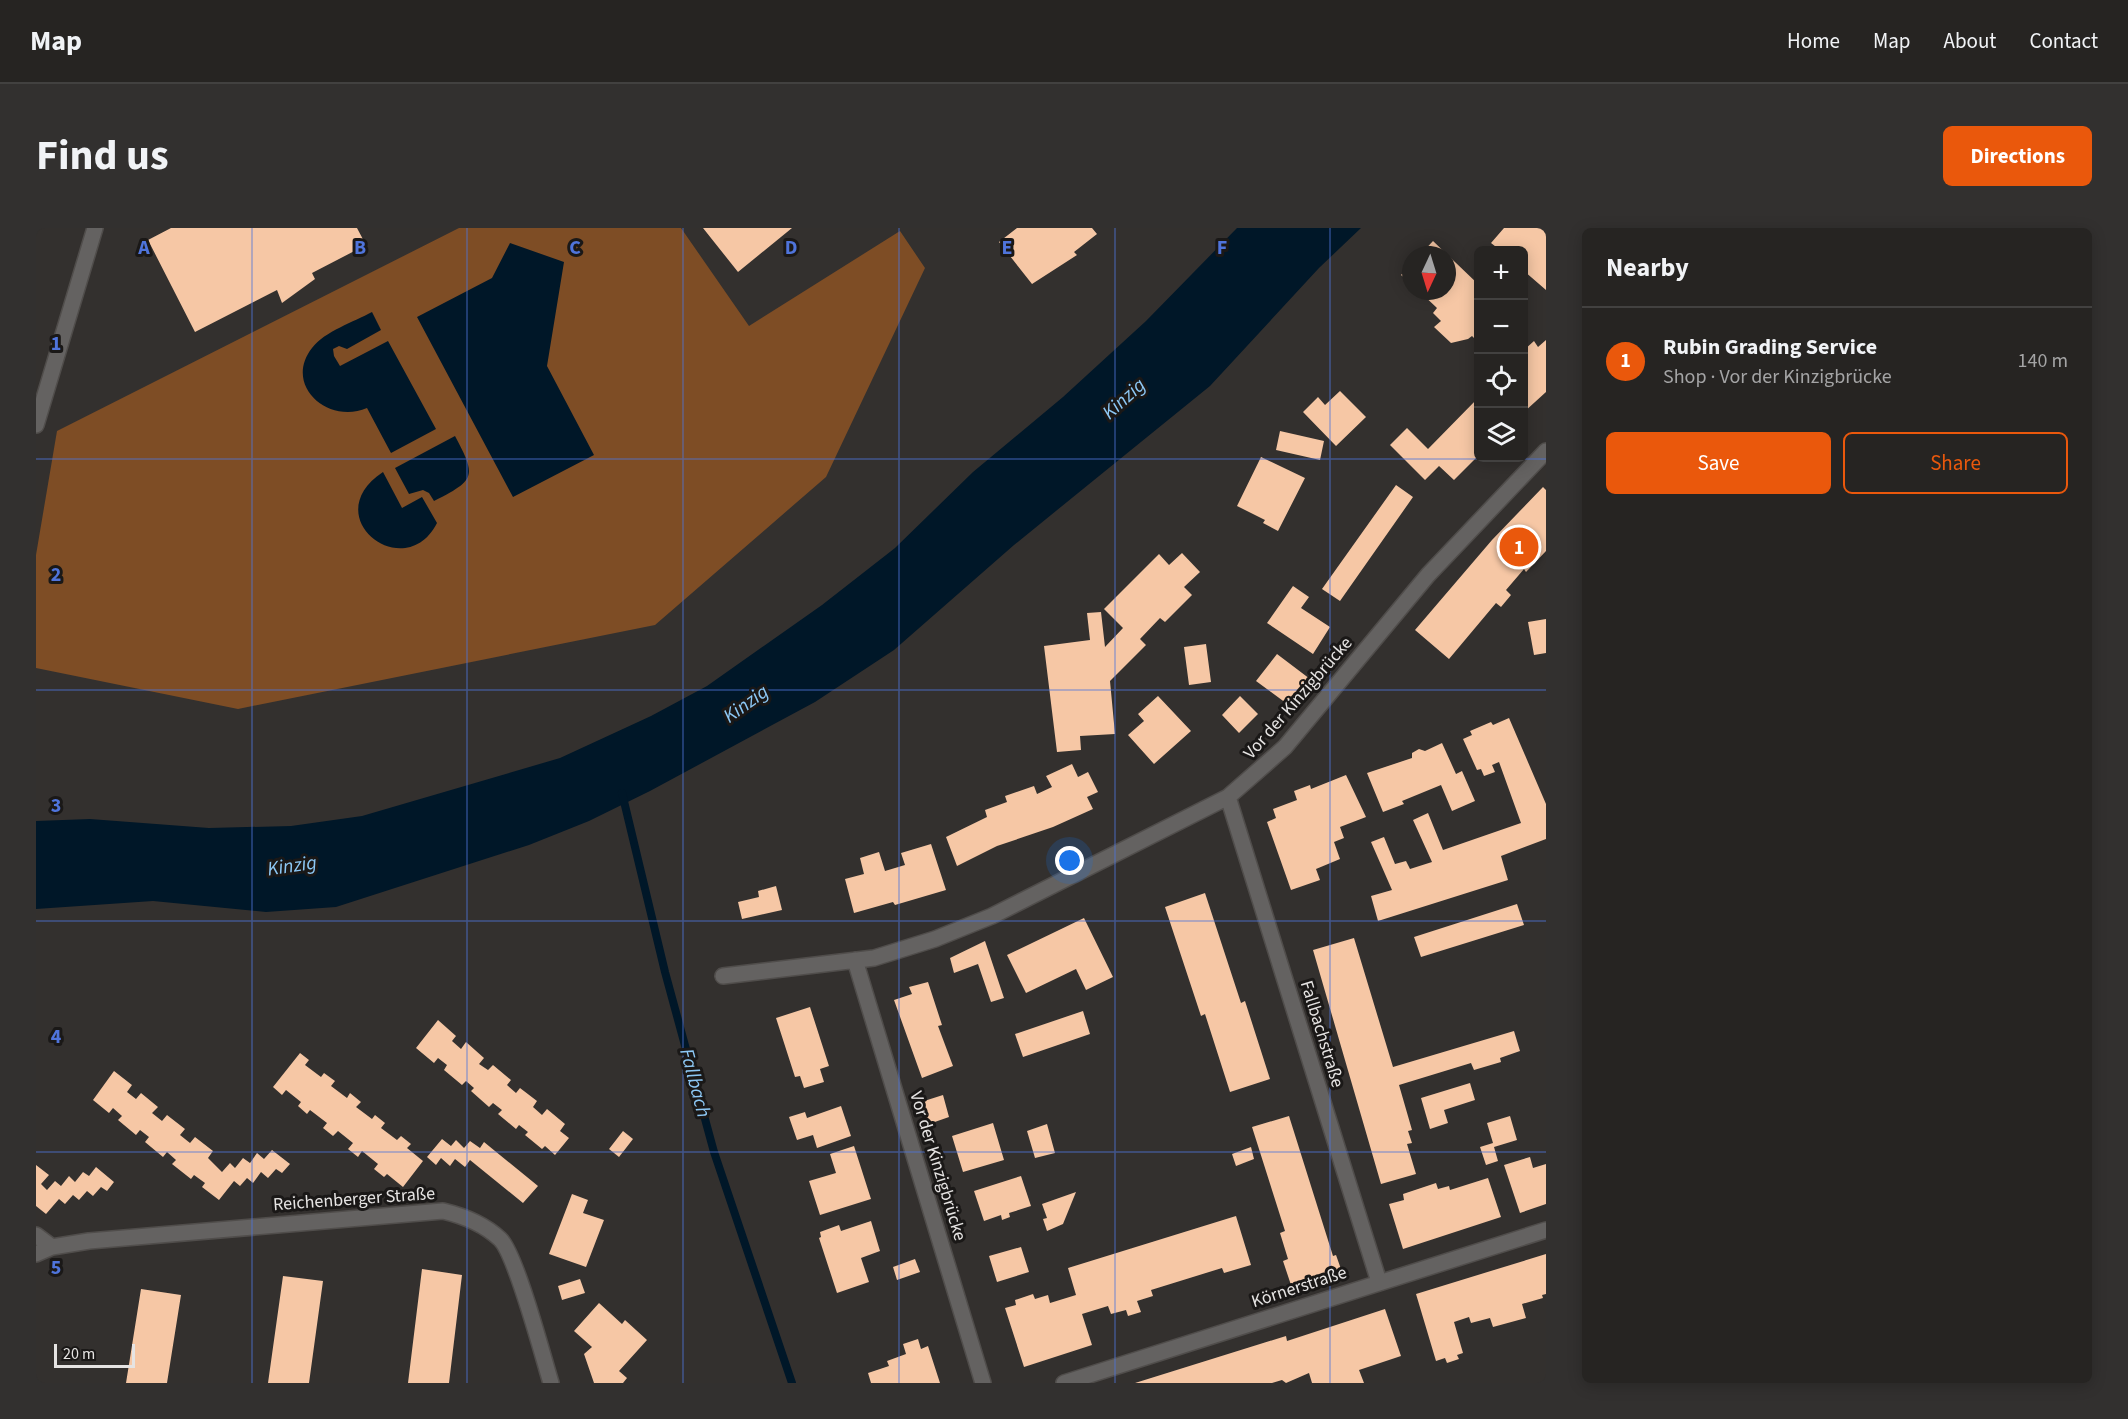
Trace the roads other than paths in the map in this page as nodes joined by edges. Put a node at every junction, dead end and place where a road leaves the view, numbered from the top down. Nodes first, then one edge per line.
1 (96, 228) edge
2 (36, 425) edge
3 (1546, 451) edge
4 (1228, 797) junction
5 (855, 960) junction
6 (723, 976) dead end
7 (1546, 1230) edge
8 (36, 1235) edge
9 (52, 1247) junction
10 (36, 1254) edge
11 (1379, 1282) junction
12 (551, 1383) edge
13 (984, 1383) edge
14 (1065, 1383) edge

1 - 2 street
3 - 4 street, Vor der Kinzigbrücke
4 - 5 street, Vor der Kinzigbrücke
4 - 11 street, Fallbachstraße
5 - 6 street, Vor der Kinzigbrücke
5 - 13 street, Vor der Kinzigbrücke
7 - 11 street, Körnerstraße
8 - 9 street
9 - 10 street, Reichenberger Straße
9 - 12 street, Reichenberger Straße
11 - 14 street, Körnerstraße

